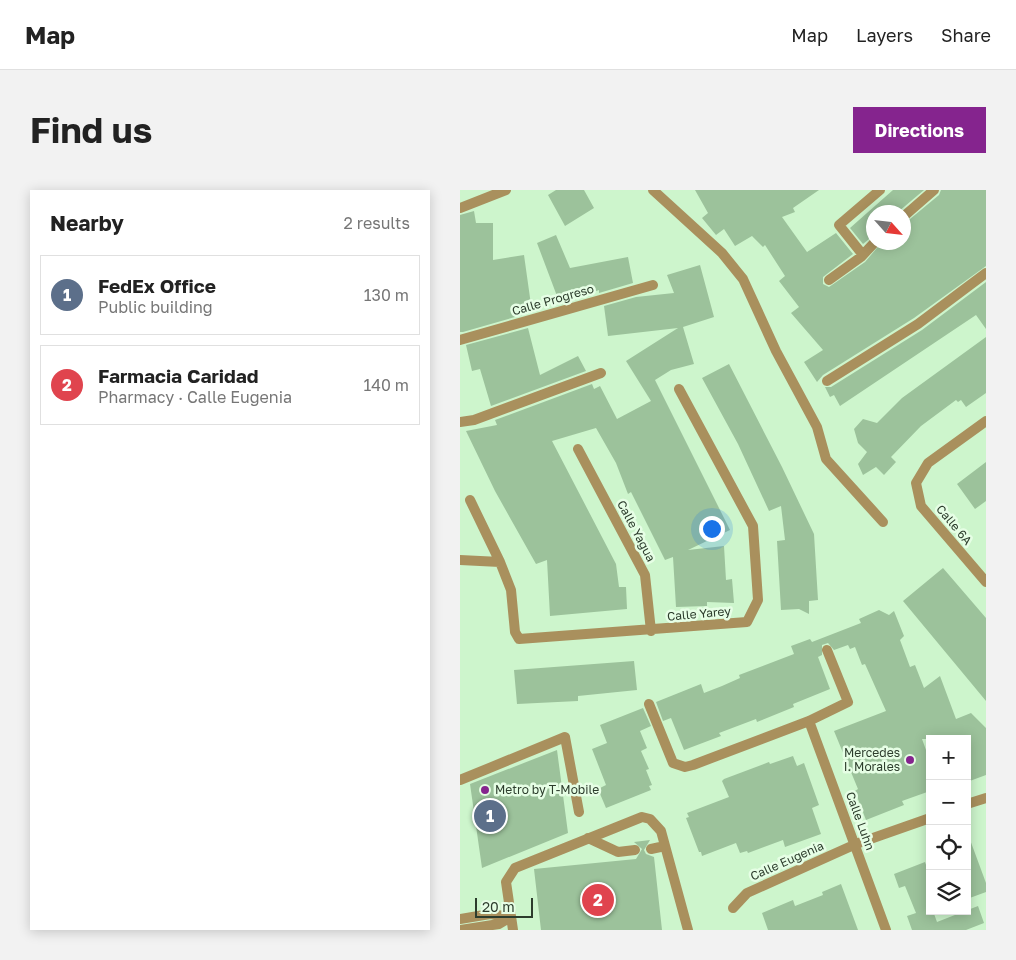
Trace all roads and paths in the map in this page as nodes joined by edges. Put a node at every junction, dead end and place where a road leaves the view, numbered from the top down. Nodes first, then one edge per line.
1 (653, 190) edge
2 (880, 190) edge
3 (934, 190) edge
4 (502, 191) edge
5 (460, 208) edge
6 (911, 211) edge
7 (868, 250) edge
8 (863, 255) junction
9 (986, 274) edge
10 (829, 280) dead end
11 (653, 284) dead end
12 (460, 340) edge
13 (602, 373) dead end
14 (827, 381) dead end
15 (679, 389) dead end
16 (986, 421) edge
17 (460, 422) edge
18 (578, 448) dead end
19 (470, 500) dead end
20 (883, 522) dead end
21 (460, 560) edge
22 (500, 562) junction
23 (986, 582) edge
24 (651, 631) junction
25 (827, 650) dead end
26 (650, 704) dead end
27 (809, 721) junction
28 (460, 780) edge
29 (986, 798) edge
30 (971, 803) edge
31 (580, 812) dead end
32 (926, 819) edge
33 (588, 838) junction
34 (856, 844) junction
35 (665, 846) junction
36 (650, 848) dead end
37 (635, 850) dead end
38 (734, 908) dead end
39 (511, 917) junction
40 (460, 919) edge
41 (460, 930) edge
42 (513, 930) edge
43 (688, 930) edge
44 (886, 930) edge

1 - 20 street
2 - 8 street
3 - 6 street
4 - 5 street
7 - 8 street
8 - 10 street
9 - 14 street
11 - 12 street, Calle Progreso
13 - 17 street
15 - 24 street, Calle Yarey
16 - 23 street, Calle 6A
18 - 24 street, Calle Yagua
19 - 22 street
21 - 22 street
22 - 24 street, Calle Yarey
25 - 27 street
26 - 27 street
27 - 34 street, Calle Luhn
28 - 31 street
29 - 30 street
32 - 34 street
33 - 35 street
33 - 37 street
33 - 39 street
34 - 38 street, Calle Eugenia
34 - 44 street, Calle Luhn
35 - 36 street
35 - 43 street
39 - 40 street
39 - 41 street
39 - 42 street

